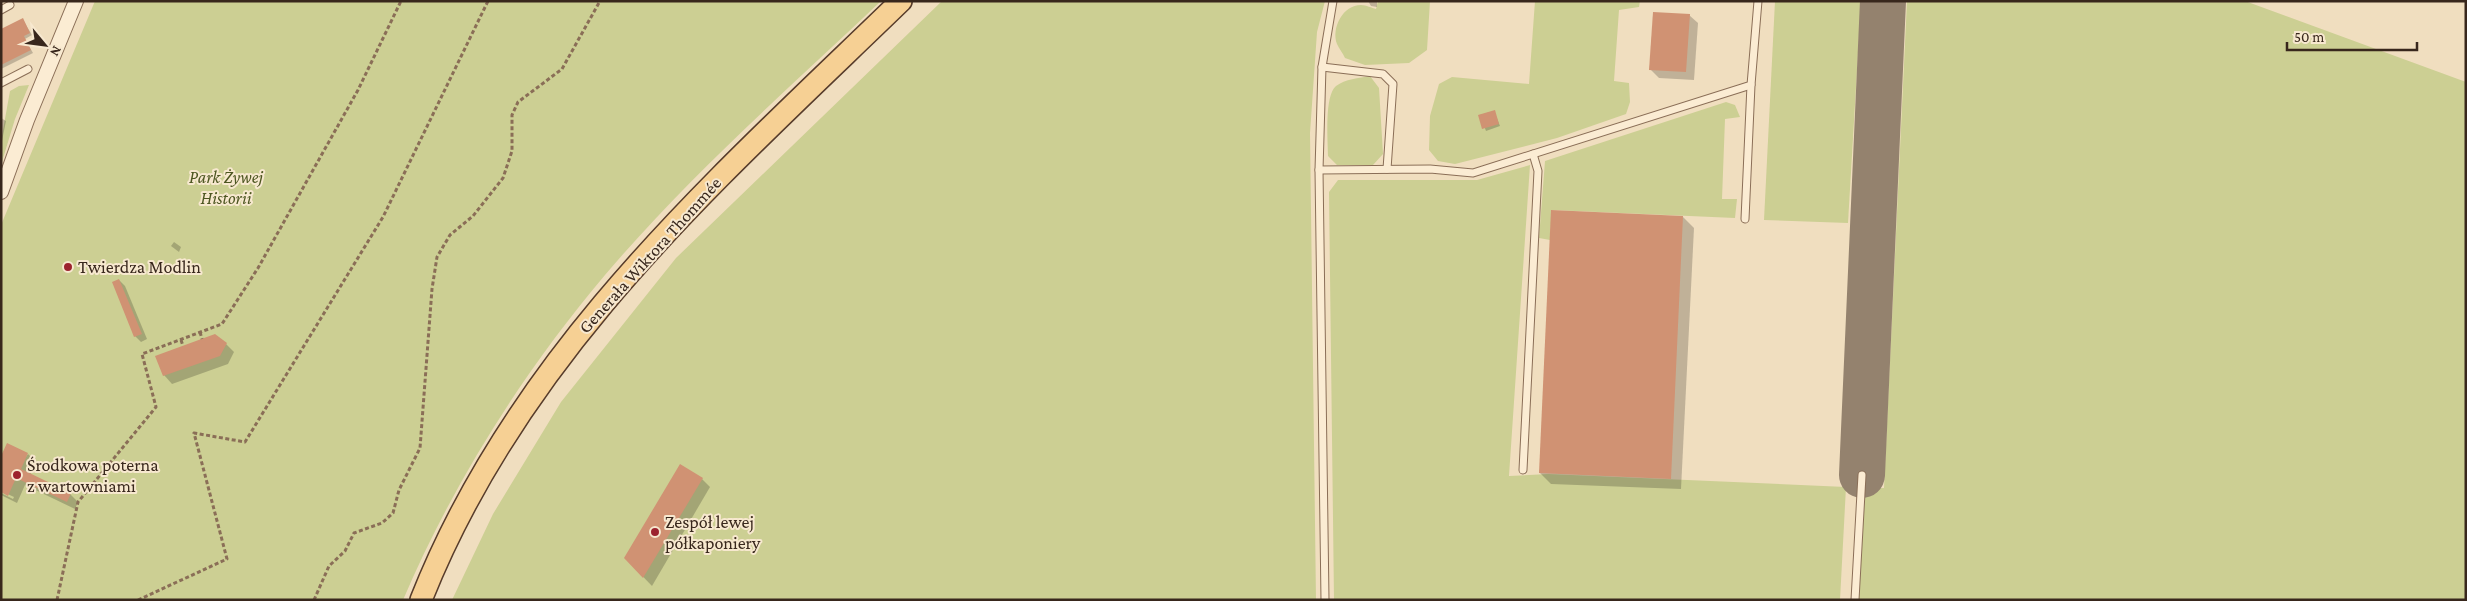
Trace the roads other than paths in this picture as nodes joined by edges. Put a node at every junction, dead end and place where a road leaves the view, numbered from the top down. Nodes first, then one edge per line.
1 (76, 1) edge
2 (901, 1) edge
3 (1333, 1) edge
4 (1758, 1) edge
5 (10, 5) dead end
6 (1, 10) edge
7 (1322, 67) junction
8 (28, 69) dead end
9 (1, 83) edge
10 (1751, 85) junction
11 (1533, 154) junction
12 (1318, 170) junction
13 (1387, 170) junction
14 (1, 192) edge
15 (1745, 219) dead end
16 (1523, 470) dead end
17 (1862, 475) dead end
18 (421, 600) edge
19 (1325, 600) edge
20 (1855, 600) edge

1 - 14 street
2 - 18 main road, Generała Wiktora Thommée
3 - 7 lane
4 - 10 lane
5 - 6 lane
7 - 12 lane
7 - 13 lane
8 - 9 lane
10 - 11 lane
10 - 15 lane
11 - 13 lane
11 - 16 lane
12 - 13 lane
12 - 19 lane
17 - 20 lane

